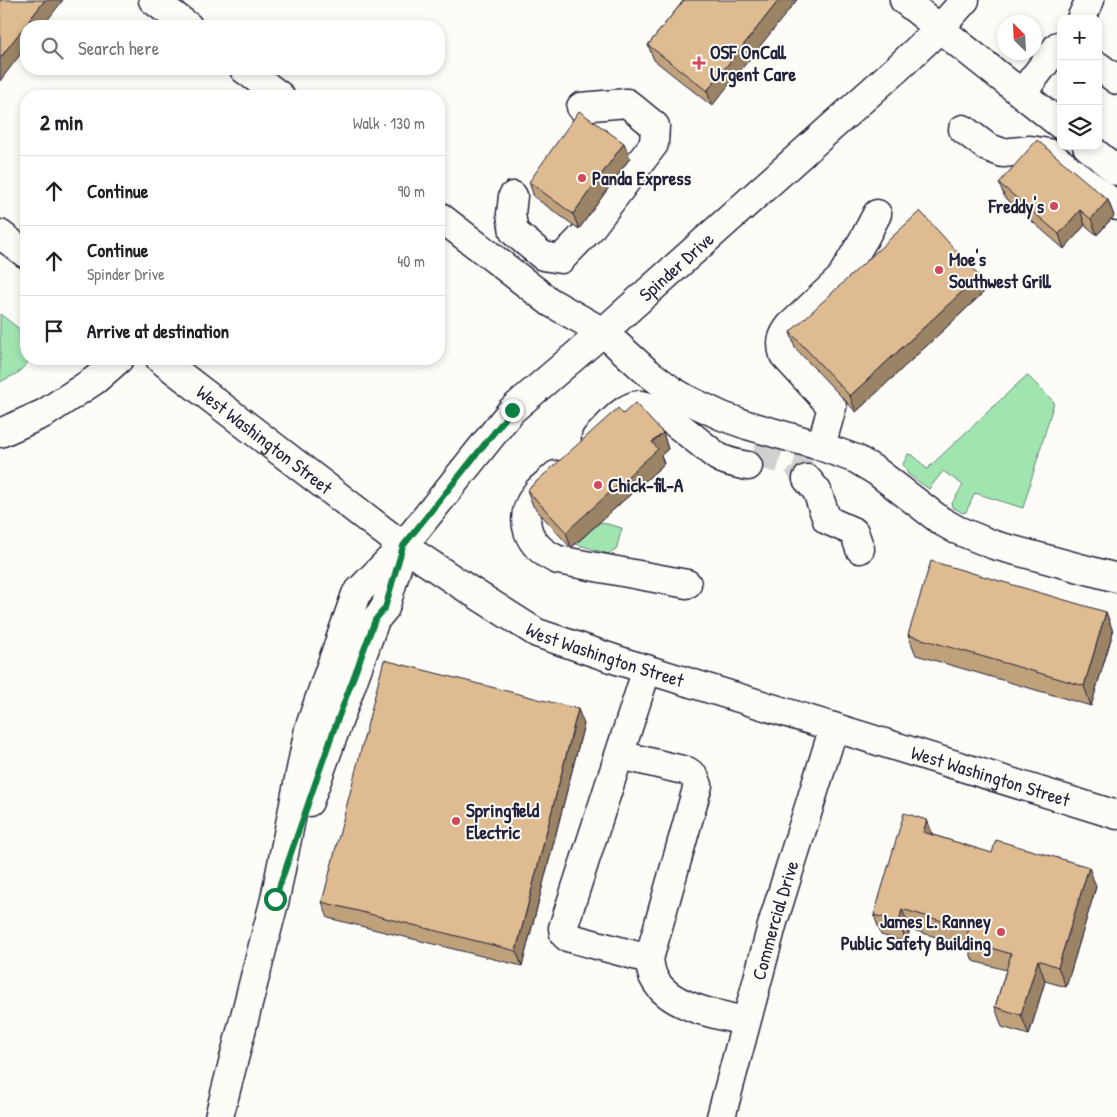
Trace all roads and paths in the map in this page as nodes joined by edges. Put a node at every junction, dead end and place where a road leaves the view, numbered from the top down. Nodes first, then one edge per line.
1 (153, 0) edge
2 (904, 0) edge
3 (964, 0) edge
4 (1090, 0) edge
5 (1083, 15) edge
6 (180, 20) edge
7 (940, 28) junction
8 (1057, 47) edge
9 (1102, 69) edge
10 (252, 75) edge
11 (1117, 80) edge
12 (272, 90) edge
13 (1022, 93) junction
14 (581, 107) dead end
15 (1057, 122) edge
16 (963, 129) dead end
17 (1091, 150) edge
18 (1117, 171) edge
19 (513, 196) dead end
20 (1117, 206) edge
21 (877, 214) dead end
22 (445, 221) edge
23 (0, 234) edge
24 (20, 249) edge
25 (603, 332) junction
26 (111, 365) edge
27 (168, 365) edge
28 (0, 432) edge
29 (821, 446) junction
30 (750, 459) tunnel mouth
31 (807, 479) tunnel mouth
32 (403, 546) junction
33 (860, 549) dead end
34 (1117, 578) edge
35 (687, 584) dead end
36 (647, 669) junction
37 (834, 726) junction
38 (620, 755) junction
39 (1117, 815) edge
40 (649, 959) junction
41 (746, 1021) junction
42 (219, 1117) edge
43 (721, 1117) edge

1 - 6 street
2 - 7 street
3 - 7 street, Spinder Drive
4 - 5 street
7 - 13 street
7 - 25 street, Spinder Drive
8 - 13 street
9 - 11 street
10 - 12 street
13 - 15 street
14 - 19 street
16 - 20 street
17 - 18 street
21 - 29 street
22 - 25 street
23 - 24 street
25 - 29 street
25 - 32 street, Spinder Drive
26 - 28 street
27 - 32 street, West Washington Street
29 - 34 street
30 - 35 street
31 - 33 street
32 - 36 street, West Washington Street
32 - 42 street
36 - 37 street, West Washington Street
36 - 38 street
37 - 39 street, West Washington Street
37 - 41 street, Commercial Drive
38 - 40 street
38 - 40 street
40 - 41 street
41 - 43 street, Commercial Drive

